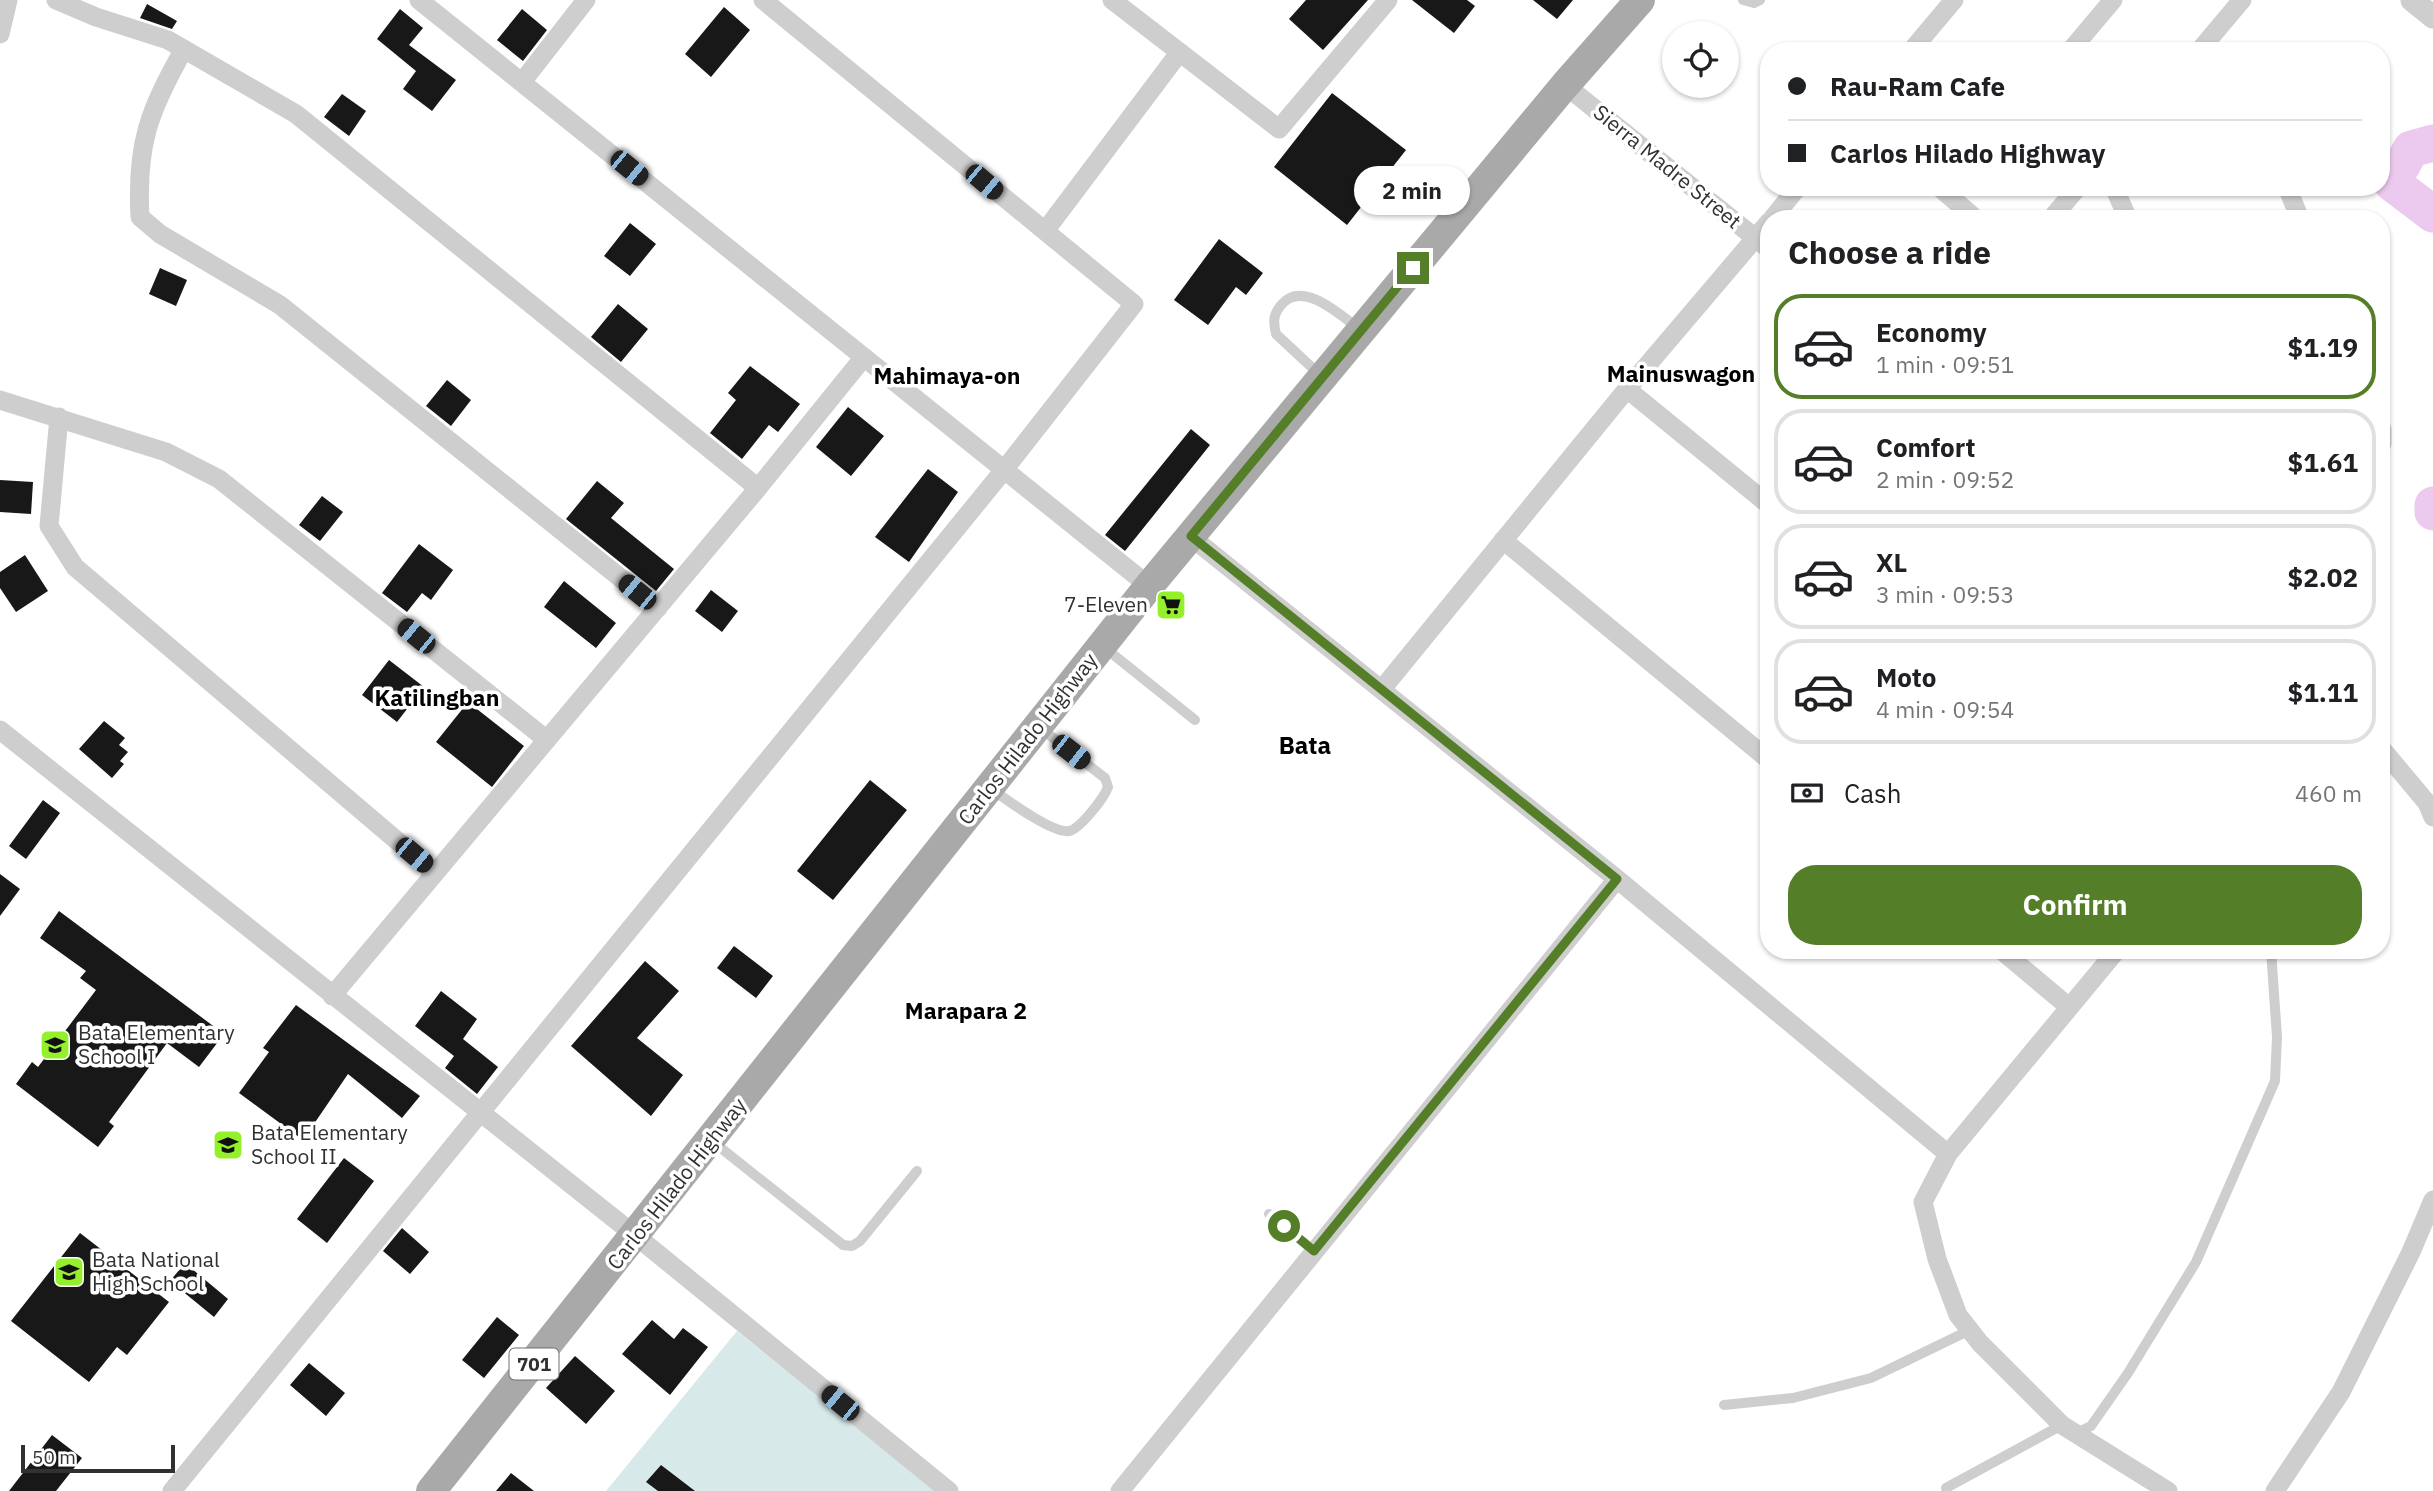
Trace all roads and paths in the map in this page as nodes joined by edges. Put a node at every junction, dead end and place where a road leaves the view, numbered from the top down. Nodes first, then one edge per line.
1 (8, 0) edge
2 (55, 0) edge
3 (419, 0) edge
4 (586, 0) edge
5 (763, 0) edge
6 (1112, 0) edge
7 (1388, 0) edge
8 (1640, 0) edge
9 (1744, 0) edge
10 (1760, 0) edge
11 (1954, 0) edge
12 (2113, 0) edge
13 (2242, 0) edge
14 (2413, 0) edge
15 (2433, 17) edge
16 (0, 34) edge
17 (1919, 42) edge
18 (2078, 42) edge
19 (2209, 42) edge
20 (184, 48) junction
21 (1179, 54) junction
22 (522, 82) junction
23 (1565, 85) junction
24 (1791, 196) edge
25 (1953, 196) edge
26 (2070, 196) edge
27 (1779, 210) edge
28 (1967, 210) edge
29 (2059, 210) edge
30 (1045, 231) junction
31 (1760, 242) edge
32 (1760, 246) edge
33 (1361, 331) junction
34 (864, 357) junction
35 (1322, 377) junction
36 (1627, 389) junction
37 (0, 400) edge
38 (59, 417) junction
39 (1004, 470) junction
40 (758, 488) junction
41 (1760, 498) edge
42 (1191, 536) junction
43 (1503, 540) junction
44 (1149, 586) junction
45 (658, 608) junction
46 (1102, 646) junction
47 (1382, 689) junction
48 (1195, 720) dead end
49 (1038, 726) junction
50 (0, 730) edge
51 (547, 740) junction
52 (1760, 753) edge
53 (2390, 759) edge
54 (989, 788) junction
55 (2433, 817) edge
56 (435, 873) junction
57 (1617, 879) junction
58 (2012, 959) edge
59 (2109, 959) edge
60 (2271, 959) edge
61 (332, 996) junction
62 (2069, 1007) junction
63 (479, 1113) junction
64 (711, 1141) junction
65 (1948, 1154) junction
66 (917, 1171) dead end
67 (2433, 1200) edge
68 (1269, 1214) dead end
69 (636, 1236) junction
70 (1314, 1251) junction
71 (1970, 1330) junction
72 (1724, 1405) dead end
73 (2068, 1430) junction
74 (1946, 1488) dead end
75 (172, 1491) edge
76 (431, 1491) edge
77 (949, 1491) edge
78 (1120, 1491) edge
79 (2168, 1491) edge
80 (2275, 1491) edge

1 - 16 street
2 - 20 street
3 - 22 street
4 - 22 street
5 - 30 street
6 - 21 street
7 - 21 street
8 - 23 main road, Carlos Hilado Highway / 701
9 - 10 lane
11 - 17 street
12 - 18 street
13 - 19 street
14 - 15 street
20 - 40 street
20 - 45 street
21 - 30 street
22 - 34 street
23 - 31 street, Sierra Madre Street
23 - 33 main road, Carlos Hilado Highway / 701
24 - 27 street
25 - 28 street
26 - 29 street
30 - 39 street
32 - 36 street
33 - 35 main road, Carlos Hilado Highway / 701
33 - 35 lane
34 - 39 street
34 - 40 street
35 - 42 main road, Carlos Hilado Highway / 701
36 - 41 street
36 - 43 street
37 - 38 street
38 - 51 street
38 - 56 street
39 - 44 street
39 - 63 street
40 - 45 street
42 - 44 main road, Carlos Hilado Highway / 701
42 - 47 street
43 - 47 street
43 - 52 street
44 - 46 main road, Carlos Hilado Highway / 701
45 - 51 street
46 - 48 lane
46 - 49 main road, Carlos Hilado Highway / 701
47 - 57 street
49 - 54 main road, Carlos Hilado Highway / 701
49 - 54 lane
50 - 61 street
51 - 56 street
53 - 55 street
54 - 64 main road, Carlos Hilado Highway / 701
56 - 61 street
57 - 65 street
57 - 70 street
58 - 62 street
59 - 62 street
60 - 73 lane
61 - 63 street
62 - 65 street
63 - 69 street
63 - 75 street
64 - 66 lane
64 - 69 main road, Carlos Hilado Highway / 701
65 - 71 street
67 - 80 street
68 - 70 lane
69 - 76 main road, Carlos Hilado Highway / 701
69 - 77 street
70 - 78 street
71 - 72 lane
71 - 73 street
73 - 74 lane
73 - 79 street

